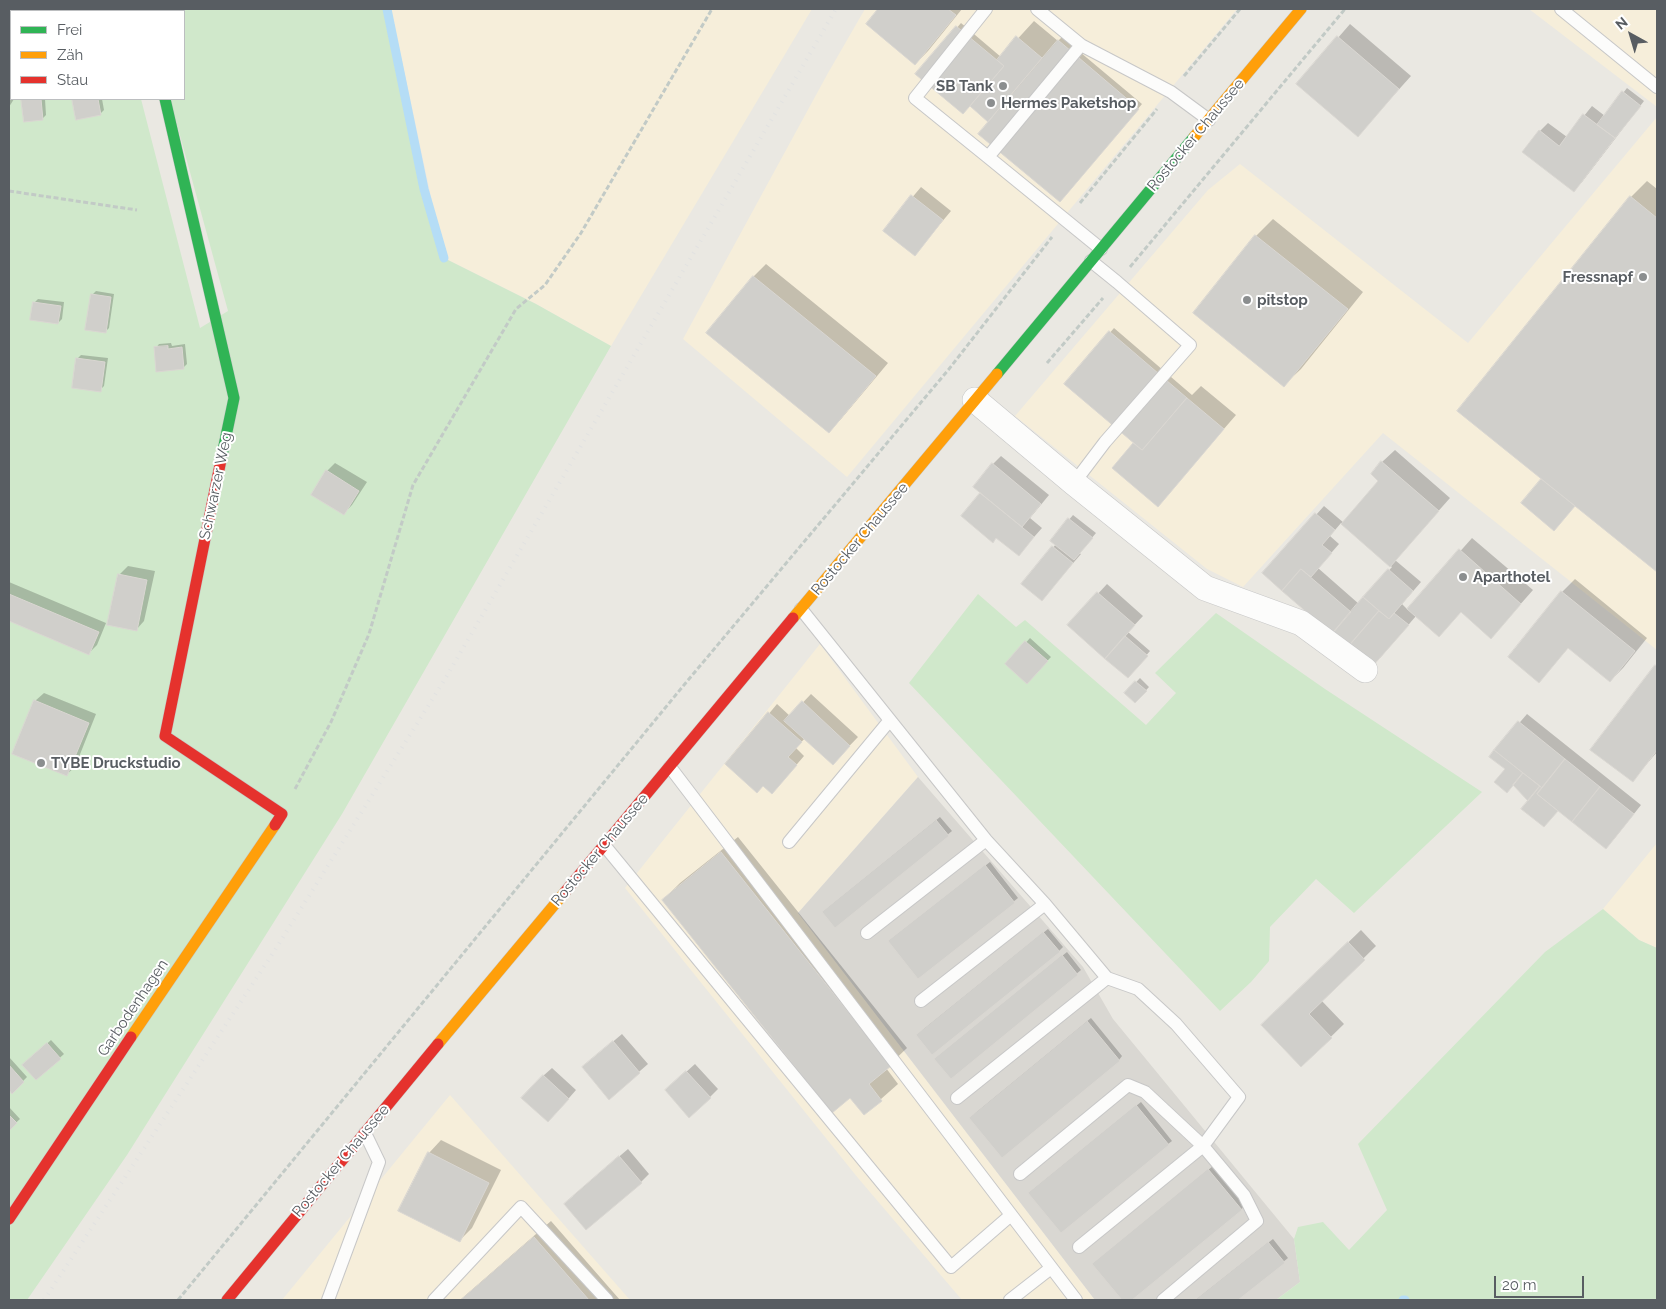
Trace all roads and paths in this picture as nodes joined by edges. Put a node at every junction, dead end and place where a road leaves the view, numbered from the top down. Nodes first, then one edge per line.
1 (712, 9) edge
2 (986, 9) edge
3 (1037, 9) edge
4 (1240, 9) edge
5 (1301, 9) edge
6 (1561, 9) edge
7 (1081, 45) junction
8 (1657, 87) edge
9 (1171, 92) junction
10 (165, 100) edge
11 (1209, 120) junction
12 (988, 157) junction
13 (9, 191) edge
14 (138, 210) dead end
15 (1065, 220) junction
16 (1101, 249) junction
17 (1090, 262) junction
18 (975, 400) junction
19 (1074, 483) junction
20 (801, 609) junction
21 (1365, 670) dead end
22 (890, 720) junction
23 (670, 767) junction
24 (282, 814) junction
25 (986, 840) junction
26 (789, 842) dead end
27 (604, 845) junction
28 (1046, 904) junction
29 (867, 933) dead end
30 (1107, 978) junction
31 (921, 1001) dead end
32 (957, 1098) dead end
33 (365, 1133) junction
34 (1203, 1146) junction
35 (1020, 1174) dead end
36 (1011, 1215) junction
37 (9, 1219) edge
38 (1079, 1248) dead end
39 (1051, 1268) junction
40 (178, 1300) edge
41 (227, 1300) edge
42 (328, 1300) edge
43 (434, 1300) edge
44 (607, 1300) edge
45 (1010, 1300) edge
46 (1076, 1300) edge
47 (1162, 1300) edge

1 - 24 path
2 - 12 lane
3 - 7 lane
4 - 9 path
5 - 11 main road, Rostocker Chaussee
6 - 8 lane
7 - 9 lane
7 - 12 lane
9 - 11 lane
9 - 15 path
10 - 24 main road, Schwarzer Weg
11 - 16 main road, Rostocker Chaussee
12 - 15 lane
13 - 14 path
15 - 16 lane
15 - 40 path
16 - 17 main road, Rostocker Chaussee
17 - 18 main road, Rostocker Chaussee
17 - 19 lane
18 - 19 street
18 - 20 main road, Rostocker Chaussee
19 - 21 street
20 - 22 lane
20 - 23 main road, Rostocker Chaussee
22 - 25 lane
22 - 26 lane
23 - 27 main road, Rostocker Chaussee
23 - 36 lane
24 - 37 main road, Garbodenhagen
25 - 28 lane
25 - 29 lane
27 - 33 main road, Rostocker Chaussee
27 - 36 lane
28 - 30 lane
28 - 31 lane
30 - 32 lane
30 - 34 lane
33 - 41 main road, Rostocker Chaussee
33 - 42 lane
34 - 35 lane
34 - 38 lane
34 - 47 lane
36 - 39 lane
39 - 45 lane
39 - 46 lane
43 - 44 lane

